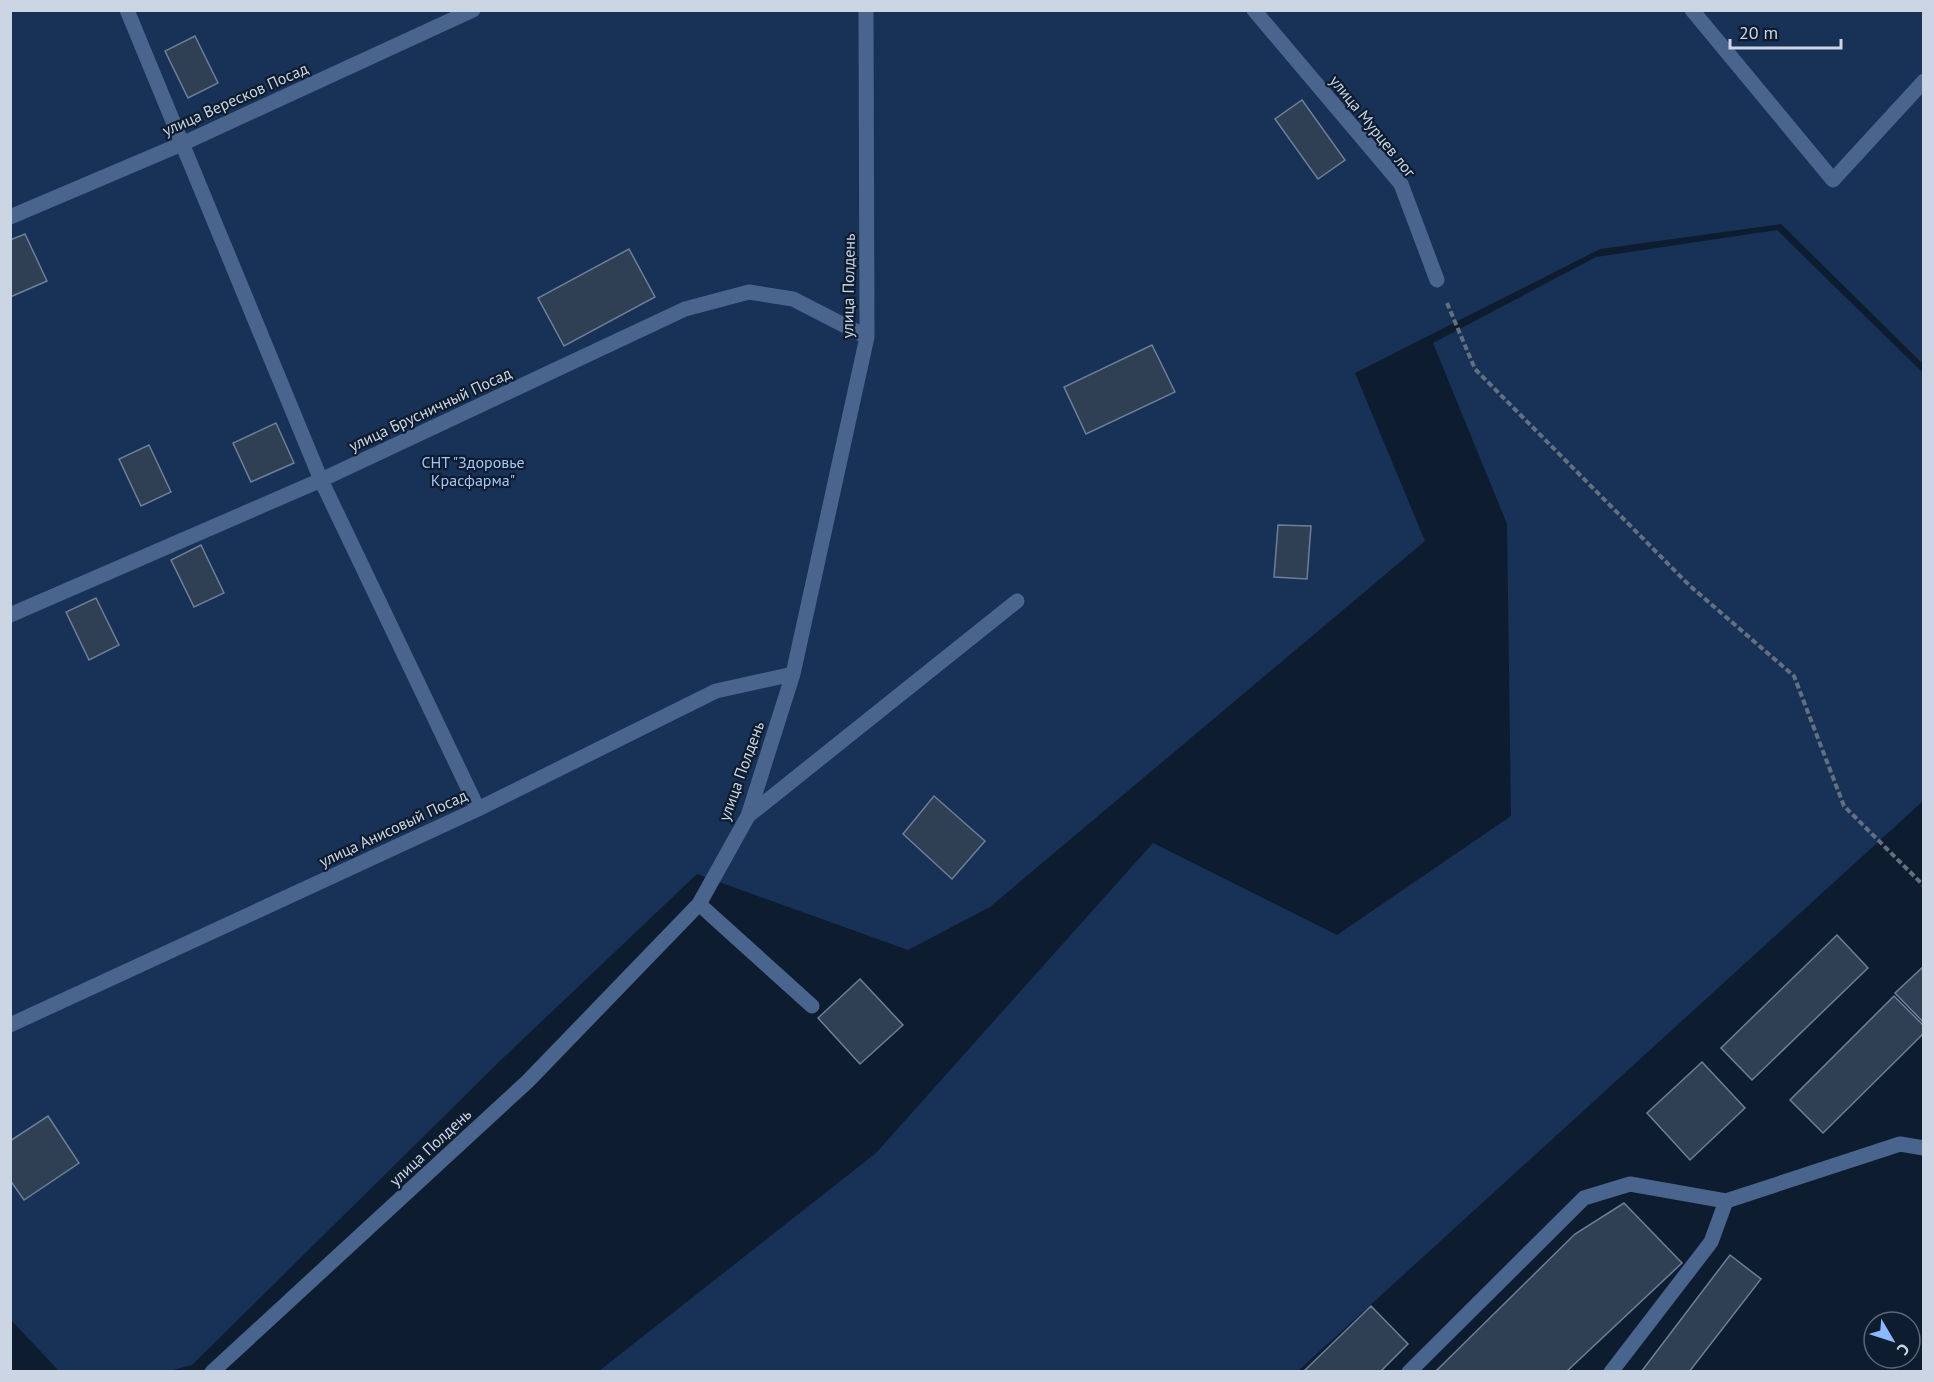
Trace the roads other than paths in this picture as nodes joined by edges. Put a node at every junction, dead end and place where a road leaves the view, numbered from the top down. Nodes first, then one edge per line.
1 (127, 10) edge
2 (473, 10) edge
3 (866, 10) edge
4 (1254, 10) edge
5 (1692, 10) edge
6 (1923, 81) edge
7 (184, 143) junction
8 (10, 218) edge
9 (1437, 280) road end
10 (867, 337) junction
11 (321, 480) junction
12 (1017, 601) dead end
13 (10, 615) edge
14 (793, 674) junction
15 (478, 809) junction
16 (748, 816) junction
17 (699, 904) junction
18 (812, 1006) dead end
19 (10, 1025) edge
20 (1923, 1148) edge
21 (1726, 1201) junction
22 (212, 1371) edge
23 (1409, 1371) edge
24 (1611, 1371) edge

1 - 7 street
2 - 7 street, улица Вересков Посад
3 - 10 street, улица Полдень
4 - 9 street, улица Мурцев лог
5 - 6 street
7 - 8 street, улица Вересков Посад
7 - 11 street
10 - 11 street, улица Брусничный Посад
10 - 14 street, улица Полдень
11 - 13 street, улица Брусничный Посад
11 - 15 street
12 - 16 street
14 - 15 street, улица Анисовый Посад
14 - 16 street, улица Полдень
15 - 19 street, улица Анисовый Посад
16 - 17 street, улица Полдень
17 - 18 street
17 - 22 street, улица Полдень
20 - 21 street
21 - 23 street
21 - 24 street

